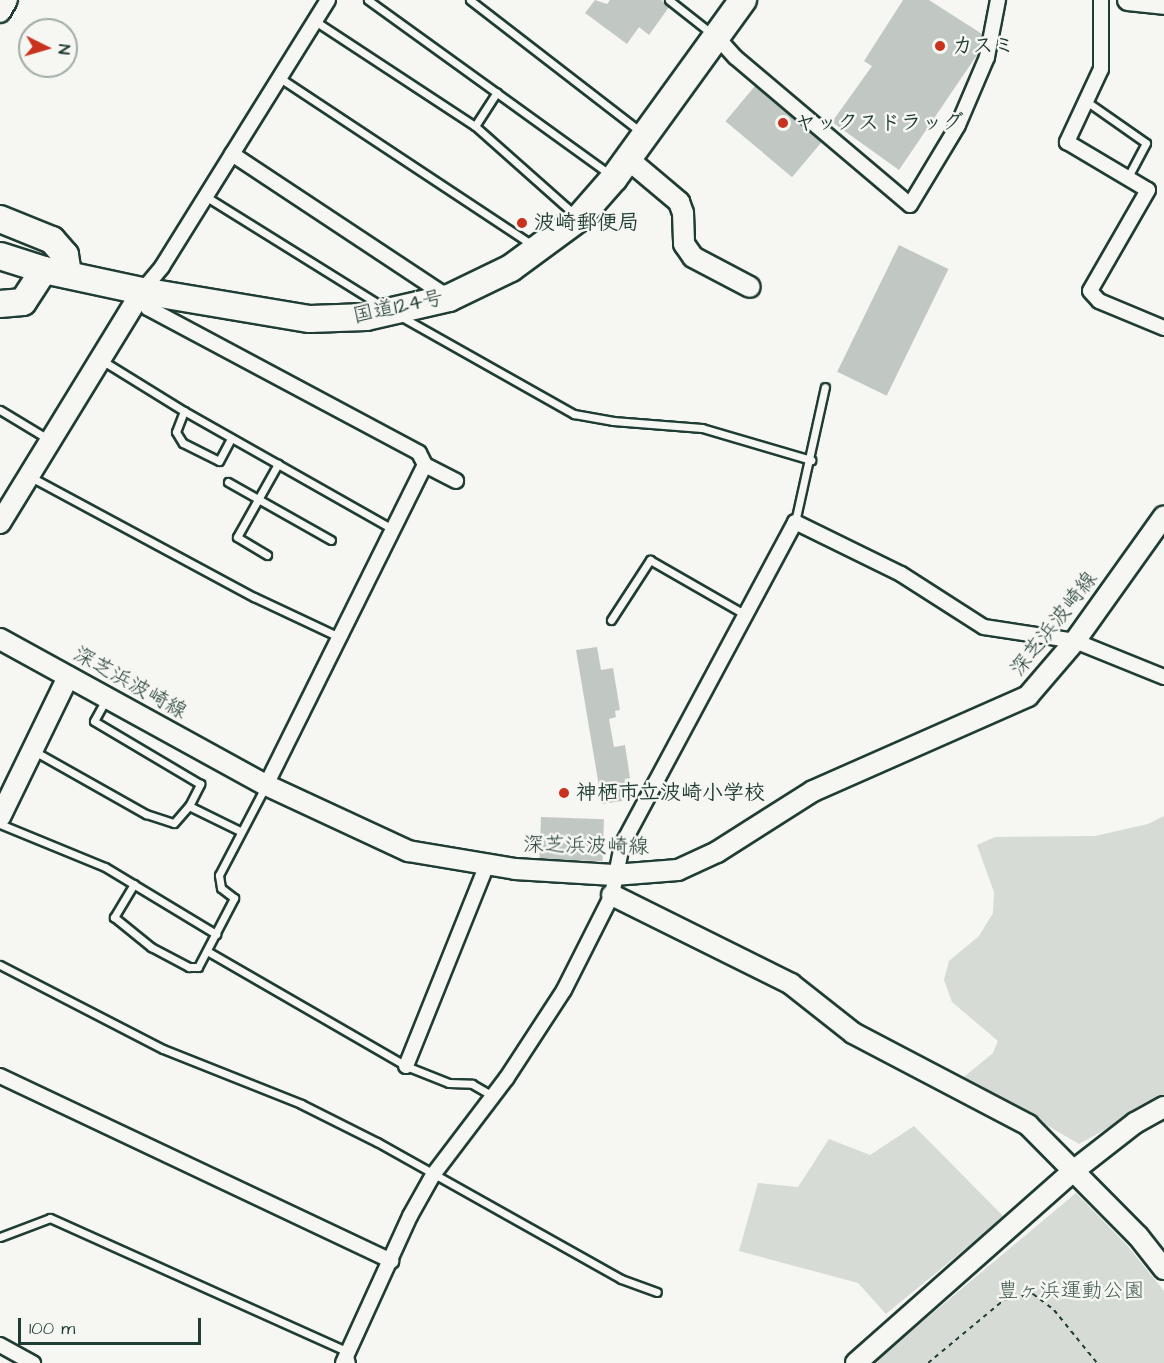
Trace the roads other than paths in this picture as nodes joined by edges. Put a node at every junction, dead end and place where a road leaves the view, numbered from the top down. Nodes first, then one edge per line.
1 (7, 0) edge
2 (328, 0) edge
3 (368, 0) edge
4 (470, 0) edge
5 (669, 0) edge
6 (743, 0) edge
7 (998, 0) edge
8 (1101, 0) edge
9 (1128, 0) edge
10 (1164, 3) edge
11 (0, 12) edge
12 (315, 21) junction
13 (717, 37) junction
14 (280, 78) junction
15 (497, 92) junction
16 (1086, 101) junction
17 (475, 126) junction
18 (645, 136) junction
19 (232, 154) junction
20 (621, 168) junction
21 (1127, 178) junction
22 (206, 196) junction
23 (579, 218) junction
24 (1, 219) edge
25 (539, 250) junction
26 (7, 259) edge
27 (56, 273) junction
28 (750, 287) dead end
29 (142, 291) junction
30 (448, 298) junction
31 (0, 304) edge
32 (394, 312) junction
33 (1164, 328) edge
34 (100, 359) junction
35 (825, 387) dead end
36 (0, 410) edge
37 (184, 411) junction
38 (231, 438) junction
39 (50, 441) junction
40 (811, 460) junction
41 (278, 465) junction
42 (425, 465) junction
43 (28, 476) junction
44 (456, 481) dead end
45 (228, 482) dead end
46 (258, 499) junction
47 (1164, 516) edge
48 (795, 522) junction
49 (0, 523) edge
50 (394, 530) junction
51 (331, 540) dead end
52 (267, 555) dead end
53 (747, 615) junction
54 (610, 620) dead end
55 (339, 637) junction
56 (0, 639) edge
57 (1075, 641) junction
58 (68, 677) junction
59 (1164, 677) edge
60 (107, 698) junction
61 (32, 750) junction
62 (266, 785) junction
63 (189, 806) junction
64 (0, 817) edge
65 (0, 824) edge
66 (240, 831) junction
67 (487, 865) junction
68 (614, 875) junction
69 (134, 884) junction
70 (612, 895) junction
71 (216, 934) junction
72 (207, 951) junction
73 (0, 965) edge
74 (406, 1066) junction
75 (0, 1076) edge
76 (493, 1096) junction
77 (1164, 1107) edge
78 (1072, 1172) junction
79 (433, 1175) junction
80 (0, 1237) edge
81 (391, 1261) junction
82 (1164, 1269) edge
83 (657, 1292) dead end
84 (0, 1345) edge
85 (348, 1359) edge
86 (33, 1363) edge
87 (856, 1363) edge

1 - 11 main road
2 - 12 street
3 - 15 lane
4 - 18 lane
5 - 13 lane
6 - 13 highway, 国道124号
7 - 13 street
8 - 16 street
9 - 10 main road
12 - 14 street
12 - 17 lane
13 - 18 highway, 国道124号
14 - 19 street
14 - 25 lane
15 - 17 lane
15 - 20 lane
16 - 21 lane
16 - 21 street
17 - 23 lane
18 - 20 highway, 国道124号
19 - 22 street
19 - 30 street
20 - 23 highway, 国道124号
20 - 28 main road
21 - 33 street
22 - 29 street
22 - 32 lane
23 - 25 highway, 国道124号
24 - 26 highway
24 - 27 highway
25 - 30 highway, 国道124号
26 - 27 highway, 国道124号
27 - 29 highway, 国道124号
27 - 31 highway
29 - 32 highway, 国道124号
29 - 34 main road
29 - 42 street
30 - 32 highway, 国道124号
32 - 40 lane
34 - 37 lane
34 - 39 main road
35 - 40 lane
36 - 39 lane
37 - 38 lane
37 - 38 lane
38 - 41 lane
39 - 43 main road
40 - 48 lane
41 - 46 lane
41 - 50 lane
42 - 44 street
42 - 50 street
43 - 49 main road
43 - 55 lane
45 - 46 lane
46 - 51 lane
46 - 52 lane
47 - 57 main road, 深芝浜波崎線
48 - 53 street
48 - 57 street
50 - 55 street
53 - 54 lane
53 - 68 street
55 - 62 street
56 - 58 main road, 深芝浜波崎線
57 - 59 street
57 - 68 main road, 深芝浜波崎線
58 - 60 main road, 深芝浜波崎線
58 - 61 main road
60 - 62 main road, 深芝浜波崎線
60 - 63 lane
61 - 63 lane
61 - 64 main road
62 - 66 lane
62 - 67 main road, 深芝浜波崎線
63 - 66 lane
65 - 69 lane
66 - 71 lane
67 - 68 main road, 深芝浜波崎線
67 - 74 street
68 - 70 street
69 - 71 lane
69 - 72 lane
70 - 76 street
70 - 78 main road
71 - 72 lane
72 - 74 lane
73 - 79 lane
74 - 76 lane
75 - 81 street
76 - 79 street
77 - 78 main road
78 - 82 main road
78 - 87 main road
79 - 81 street
79 - 83 lane
80 - 85 lane
81 - 85 street
84 - 86 street

